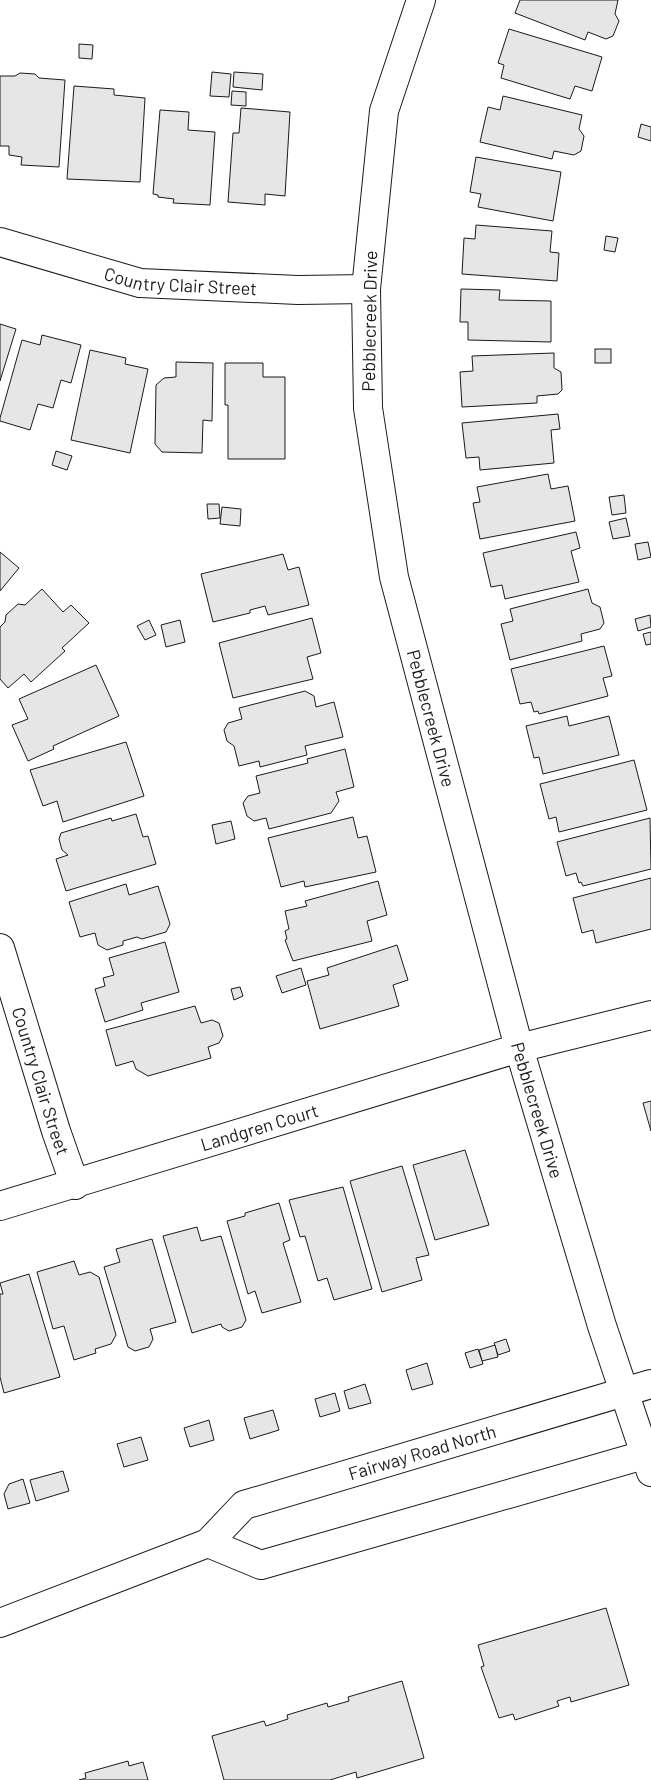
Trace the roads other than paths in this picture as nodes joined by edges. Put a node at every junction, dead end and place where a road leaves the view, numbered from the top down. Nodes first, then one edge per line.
1 (421, 0) edge
2 (0, 242) edge
3 (366, 289) junction
4 (0, 948) edge
5 (651, 1014) edge
6 (519, 1048) junction
7 (75, 1185) junction
8 (0, 1206) edge
9 (651, 1384) edge
10 (625, 1392) junction
11 (649, 1460) edge
12 (208, 1543) junction
13 (0, 1623) edge

1 - 3 street, Pebblecreek Drive
2 - 3 street, Country Clair Street
3 - 6 street, Pebblecreek Drive
4 - 7 street, Country Clair Street
5 - 6 street, Landgren Court
6 - 7 street, Landgren Court
6 - 10 street, Pebblecreek Drive
7 - 8 street, Landgren Court
9 - 10 street, Fairway Road North
10 - 11 street, Pebblecreek Drive
10 - 12 street, Fairway Road North
11 - 12 street
12 - 13 street, Fairway Road North

